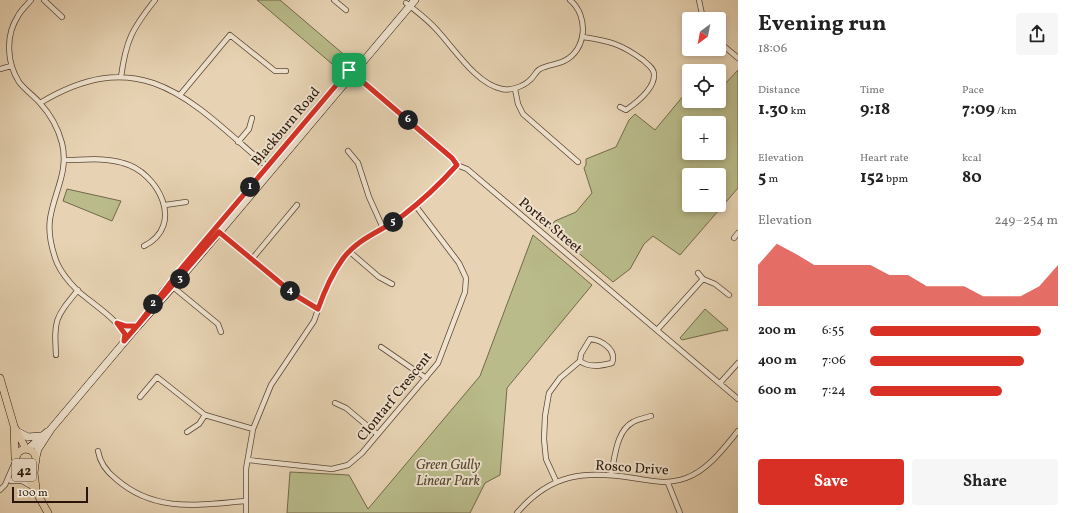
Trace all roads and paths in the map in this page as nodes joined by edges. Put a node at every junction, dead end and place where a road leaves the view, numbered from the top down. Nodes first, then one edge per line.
1 (31, 0) edge
2 (44, 0) edge
3 (156, 0) edge
4 (334, 0) edge
5 (415, 0) edge
6 (570, 0) edge
7 (699, 0) edge
8 (408, 3) edge
9 (346, 10) dead end
10 (702, 12) edge
11 (62, 17) dead end
12 (583, 37) junction
13 (726, 48) edge
14 (738, 58) edge
15 (11, 66) junction
16 (0, 69) edge
17 (286, 71) dead end
18 (351, 72) junction
19 (121, 77) junction
20 (515, 89) junction
21 (180, 95) junction
22 (40, 103) junction
23 (620, 107) dead end
24 (252, 118) dead end
25 (238, 142) junction
26 (348, 152) dead end
27 (64, 160) junction
28 (578, 162) dead end
29 (457, 165) junction
30 (270, 168) junction
31 (186, 202) dead end
32 (165, 205) junction
33 (297, 205) dead end
34 (415, 205) junction
35 (383, 228) junction
36 (217, 230) junction
37 (738, 233) edge
38 (734, 238) dead end
39 (144, 246) dead end
40 (350, 252) junction
41 (252, 259) junction
42 (698, 273) dead end
43 (703, 279) junction
44 (392, 284) dead end
45 (173, 287) junction
46 (78, 290) junction
47 (729, 295) dead end
48 (318, 309) junction
49 (117, 323) junction
50 (137, 326) junction
51 (657, 330) junction
52 (221, 332) dead end
53 (124, 341) junction
54 (381, 347) dead end
55 (56, 355) dead end
56 (580, 361) junction
57 (738, 363) edge
58 (0, 378) edge
59 (426, 378) junction
60 (720, 383) junction
61 (140, 397) dead end
62 (738, 399) edge
63 (335, 403) dead end
64 (205, 415) junction
65 (651, 416) dead end
66 (16, 429) junction
67 (51, 429) junction
68 (253, 429) junction
69 (738, 431) edge
70 (187, 432) dead end
71 (377, 434) junction
72 (41, 436) junction
73 (27, 449) junction
74 (98, 451) dead end
75 (36, 457) junction
76 (15, 460) junction
77 (248, 460) junction
78 (35, 464) junction
79 (23, 469) junction
80 (611, 474) junction
81 (11, 481) junction
82 (556, 481) junction
83 (668, 483) junction
84 (5, 485) junction
85 (0, 490) edge
86 (37, 491) junction
87 (245, 501) junction
88 (48, 513) edge
89 (246, 513) edge
90 (517, 513) edge
91 (680, 513) edge

1 - 15 street
2 - 11 street
3 - 19 street
4 - 9 street
5 - 8 main road, Blackburn Road
6 - 12 street
7 - 10 street
8 - 18 main road, Blackburn Road
8 - 20 street
12 - 20 street
12 - 23 street
13 - 14 street
15 - 16 street
15 - 22 street
17 - 21 street
18 - 29 street, Porter Street
18 - 30 main road, Blackburn Road
19 - 21 street
19 - 22 street
20 - 28 street
21 - 25 street
22 - 27 street
24 - 25 street
25 - 30 street
26 - 35 street
27 - 32 street
27 - 46 street
29 - 34 street
29 - 51 street, Porter Street
30 - 36 main road, Blackburn Road
31 - 32 street
32 - 39 street
33 - 41 street
34 - 35 street
34 - 59 street, Clontarf Crescent
35 - 40 street
36 - 41 street
36 - 45 main road, Blackburn Road
36 - 50 main road, Blackburn Road
37 - 38 street
40 - 44 street
40 - 48 street
41 - 48 street
42 - 43 street
43 - 47 street
43 - 51 street
45 - 50 main road, Blackburn Road
45 - 52 street
46 - 49 street
46 - 55 street
48 - 68 street
49 - 50 street
49 - 53 street
50 - 53 main road, Blackburn Road
51 - 60 street, Porter Street
53 - 67 main road, Blackburn Road
54 - 59 street
56 - 56 street
56 - 82 street
57 - 60 street
58 - 66 main road, 42
59 - 71 street, Clontarf Crescent
60 - 62 street, Porter Street
61 - 64 street
63 - 71 street
64 - 68 street
64 - 70 street
65 - 80 street
66 - 72 main road
66 - 73 main road, 42
66 - 76 main road, 42
67 - 72 main road, Blackburn Road
67 - 75 main road, Blackburn Road
68 - 77 street
69 - 83 street, Rosco Drive
71 - 77 street, Clontarf Crescent
72 - 73 main road, Blackburn Road
73 - 75 main road, 42
73 - 76 main road, 42
74 - 87 street
75 - 78 main road, 42
76 - 79 main road, 42
76 - 84 street
77 - 87 street
78 - 79 main road, 42
78 - 86 main road, 42
79 - 81 street
79 - 86 main road, 42
80 - 82 street, Rosco Drive
80 - 83 street, Rosco Drive
81 - 84 street
81 - 86 street
82 - 90 street, Rosco Drive
83 - 91 street
84 - 85 street
86 - 88 main road, 42
87 - 89 street

